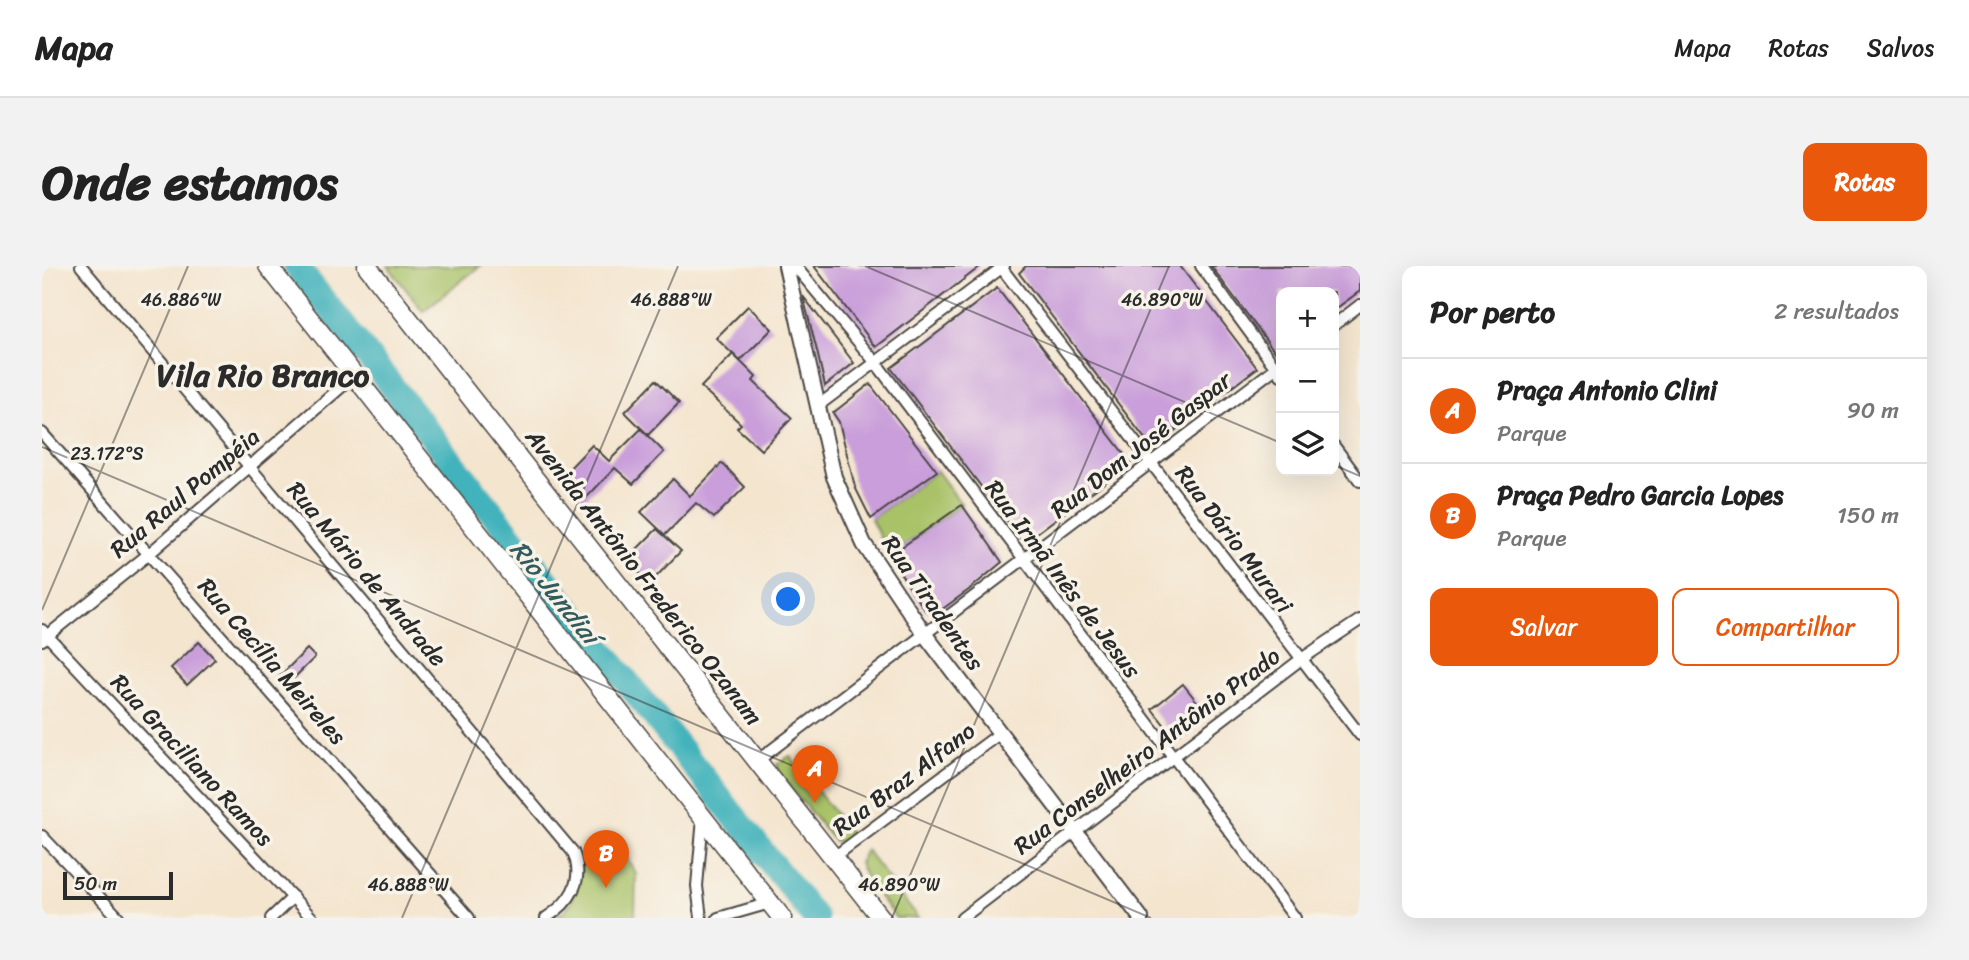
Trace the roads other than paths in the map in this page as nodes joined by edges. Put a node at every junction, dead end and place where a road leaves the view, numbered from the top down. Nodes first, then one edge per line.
1 (81, 266) edge
2 (268, 266) edge
3 (368, 266) edge
4 (786, 266) edge
5 (795, 266) edge
6 (1201, 266) edge
7 (1001, 267) edge
8 (1360, 305) edge
9 (1339, 321) edge
10 (876, 363) junction
11 (1276, 364) edge
12 (1276, 372) edge
13 (354, 376) junction
14 (819, 405) junction
15 (42, 433) edge
16 (1339, 453) edge
17 (1150, 464) junction
18 (248, 467) junction
19 (1360, 481) edge
20 (150, 552) junction
21 (1024, 562) junction
22 (1360, 620) edge
23 (44, 635) edge
24 (926, 636) junction
25 (1300, 660) junction
26 (999, 734) junction
27 (1360, 735) edge
28 (1172, 759) junction
29 (757, 761) junction
30 (703, 818) junction
31 (1074, 834) junction
32 (42, 836) edge
33 (834, 857) junction
34 (293, 897) junction
35 (770, 903) junction
36 (1137, 915) edge
37 (550, 917) edge
38 (118, 918) edge
39 (271, 918) edge
40 (312, 918) edge
41 (469, 918) edge
42 (701, 918) edge
43 (718, 918) edge
44 (782, 918) edge
45 (881, 918) edge
46 (962, 918) edge
47 (1295, 918) edge

1 - 18 street, Rua Mário de Andrade
2 - 13 main road
3 - 29 main road, Avenida Antônio Frederico Ozanam
4 - 14 street, Rua Tiradentes
5 - 10 street, Rua Irmã Inês de Jesus
6 - 11 street
7 - 10 street
7 - 17 street, Rua Dário Murari
8 - 9 street
10 - 14 street
10 - 21 street, Rua Irmã Inês de Jesus
12 - 17 street, Rua Dom José Gaspar
13 - 18 street, Rua Raul Pompéia
13 - 30 main road
14 - 24 street, Rua Tiradentes
15 - 20 street, Rua Cecília Meireles
16 - 19 street
17 - 21 street, Rua Dom José Gaspar
17 - 25 street, Rua Dário Murari
18 - 20 street, Rua Raul Pompéia
18 - 37 street, Rua Mário de Andrade
20 - 23 street, Rua Raul Pompéia
20 - 41 street, Rua Cecília Meireles
21 - 24 street, Rua Dom José Gaspar
21 - 28 street, Rua Irmã Inês de Jesus
22 - 25 street, Rua Conselheiro Antônio Prado
23 - 34 street, Rua Graciliano Ramos
24 - 26 street, Rua Tiradentes
24 - 29 street, Rua Dom José Gaspar
25 - 27 street, Rua Dário Murari
25 - 28 street, Rua Conselheiro Antônio Prado
26 - 31 street, Rua Tiradentes
26 - 33 street, Rua Braz Alfano
28 - 31 street, Rua Conselheiro Antônio Prado
28 - 47 street, Rua Irmã Inês de Jesus
29 - 33 main road, Avenida Antônio Frederico Ozanam
30 - 35 main road
30 - 42 street
31 - 36 street, Rua Tiradentes
31 - 46 street, Rua Conselheiro Antônio Prado
32 - 38 street
33 - 45 main road, Avenida Antônio Frederico Ozanam
34 - 39 street
34 - 40 street, Rua Graciliano Ramos
35 - 43 street
35 - 44 main road

